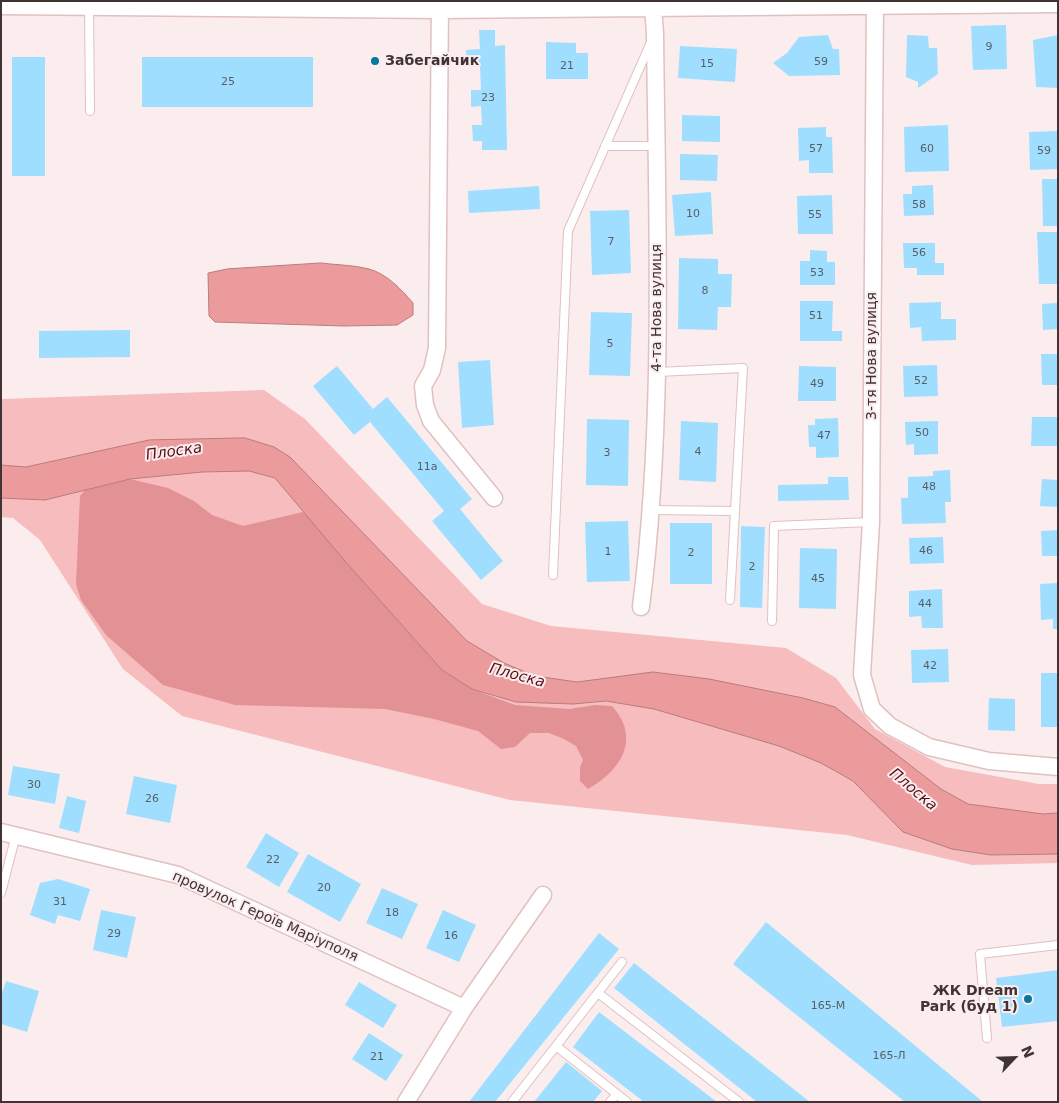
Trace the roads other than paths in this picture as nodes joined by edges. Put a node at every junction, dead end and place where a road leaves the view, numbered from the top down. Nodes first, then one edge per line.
1 (221, 4) edge
2 (875, 4) edge
3 (1058, 4) edge
4 (1, 6) edge
5 (89, 6) junction
6 (440, 6) edge
7 (653, 8) junction
8 (655, 33) junction
9 (90, 112) dead end
10 (605, 146) junction
11 (656, 146) junction
12 (657, 372) junction
13 (494, 498) dead end
14 (652, 510) junction
15 (734, 511) junction
16 (871, 522) junction
17 (553, 575) dead end
18 (730, 600) dead end
19 (641, 607) dead end
20 (772, 622) dead end
21 (1058, 767) edge
22 (9, 834) edge
23 (1, 893) edge
24 (543, 895) dead end
25 (1058, 945) edge
26 (622, 962) dead end
27 (598, 993) junction
28 (464, 1008) junction
29 (987, 1038) dead end
30 (556, 1046) junction
31 (617, 1094) junction
32 (406, 1102) edge
33 (512, 1102) edge
34 (610, 1102) edge
35 (628, 1102) edge
36 (739, 1102) edge

1 - 5 street
1 - 6 street
2 - 3 street
2 - 7 street
2 - 16 street, 3-тя Нова вулиця
4 - 5 street
5 - 9 lane
6 - 7 street
6 - 13 street
7 - 8 street, 4-та Нова вулиця
8 - 10 lane
8 - 11 street, 4-та Нова вулиця
10 - 11 lane
10 - 17 lane
11 - 12 street, 4-та Нова вулиця
12 - 14 street, 4-та Нова вулиця
12 - 15 lane
14 - 15 lane
14 - 19 street, 4-та Нова вулиця
15 - 18 lane
16 - 20 lane
16 - 21 street, 3-тя Нова вулиця
22 - 23 lane
22 - 28 street, провулок Героїв Маріуполя
24 - 28 street
25 - 29 lane
26 - 27 lane
27 - 30 lane
27 - 36 lane
28 - 32 street
30 - 31 lane
30 - 33 lane
31 - 34 lane
31 - 35 lane

